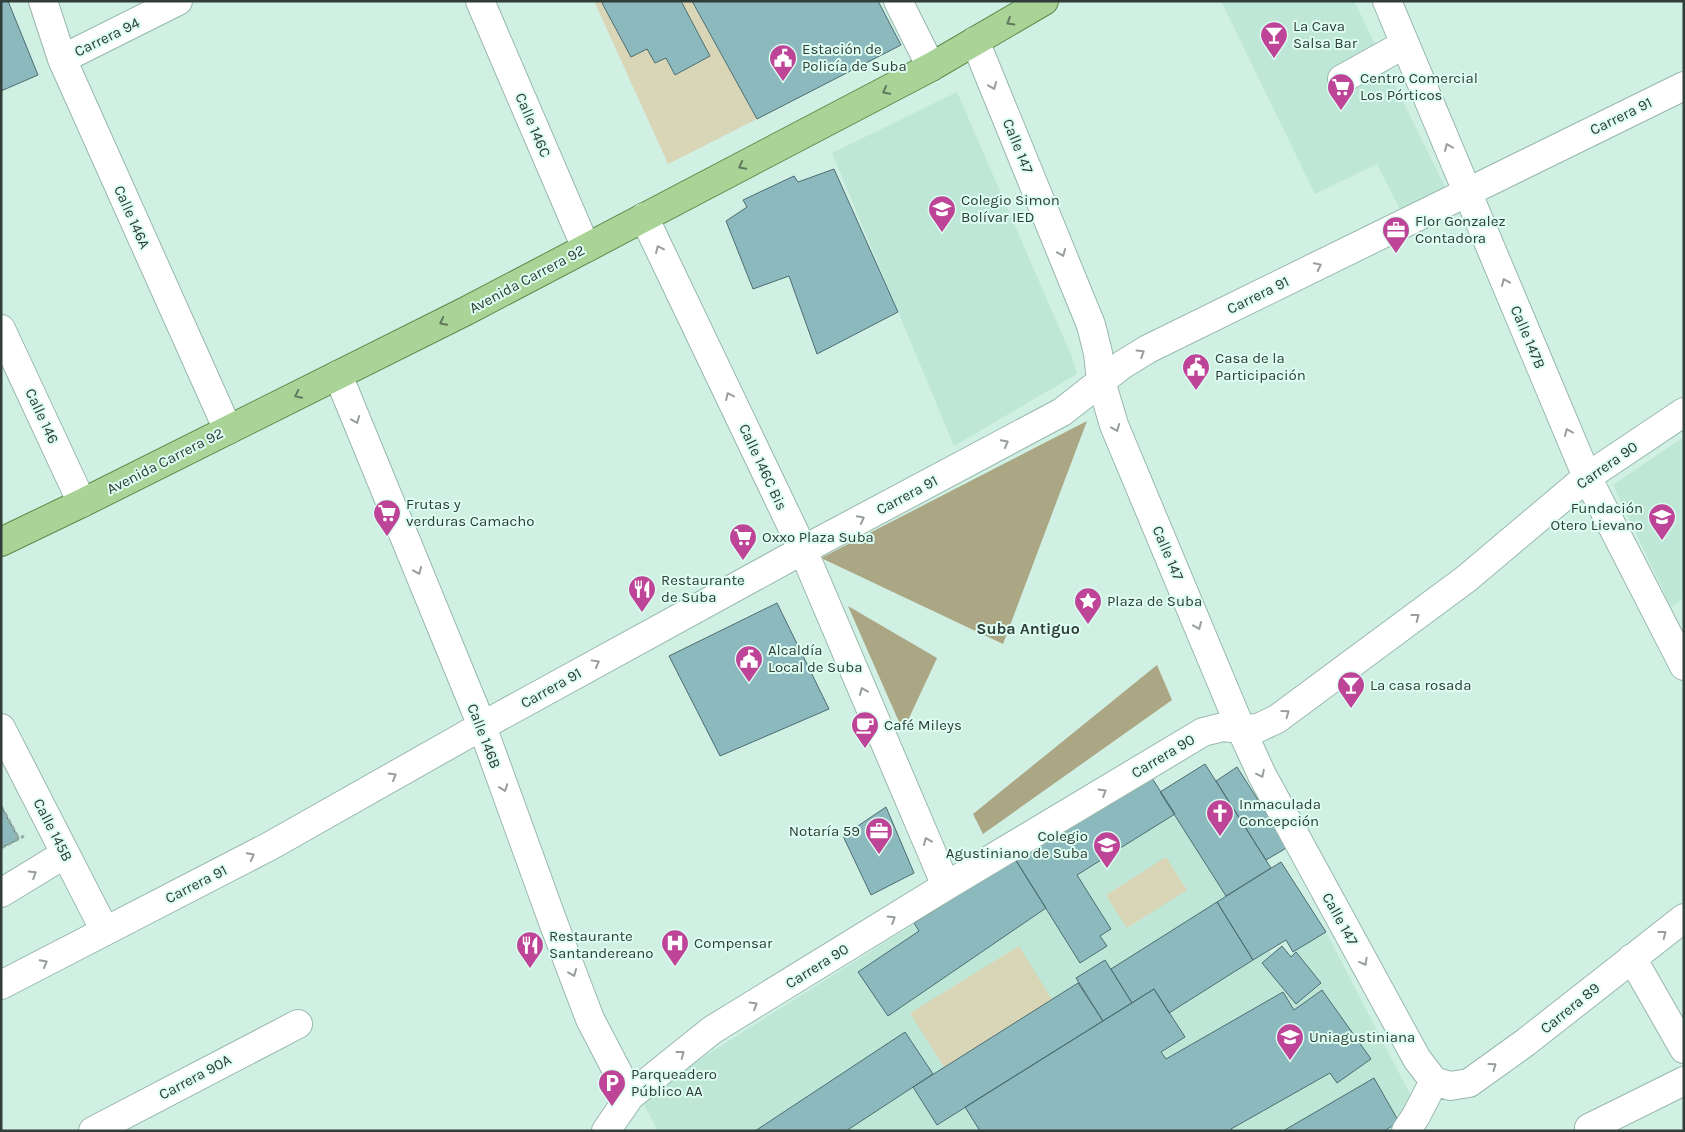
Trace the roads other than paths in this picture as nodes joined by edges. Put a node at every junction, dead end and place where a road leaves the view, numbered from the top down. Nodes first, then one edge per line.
1 (43, 1) edge
2 (178, 1) edge
3 (480, 1) edge
4 (898, 1) edge
5 (1044, 1) edge
6 (1388, 1) edge
7 (975, 41) junction
8 (1405, 44) junction
9 (62, 59) junction
10 (931, 67) junction
11 (1342, 79) dead end
12 (1684, 86) edge
13 (1467, 192) junction
14 (644, 217) junction
15 (586, 248) junction
16 (1, 329) edge
17 (338, 375) junction
18 (1101, 381) junction
19 (1684, 412) edge
20 (228, 430) junction
21 (1587, 477) junction
22 (82, 503) junction
23 (1, 542) edge
24 (803, 550) junction
25 (1684, 666) edge
26 (482, 726) junction
27 (1, 728) edge
28 (1241, 729) junction
29 (65, 854) junction
30 (946, 886) junction
31 (1, 893) edge
32 (1684, 918) edge
33 (104, 931) junction
34 (1632, 958) junction
35 (1, 985) edge
36 (298, 1024) dead end
37 (1684, 1049) edge
38 (1684, 1081) edge
39 (1442, 1083) junction
40 (630, 1096) junction
41 (1589, 1128) dead end
42 (604, 1129) edge
43 (93, 1131) edge
44 (1406, 1131) edge

1 - 9 street, Calle 146A
2 - 9 street, Carrera 94
3 - 15 street, Calle 146C
4 - 10 street
5 -> 7 main road, Avenida Carrera 92
6 - 8 street, Calle 147B
7 - 10 main road, Avenida Carrera 92
7 -> 18 street, Calle 147
8 - 11 street
13 -> 8 street, Calle 147B
9 - 20 street, Calle 146A
10 -> 14 main road, Avenida Carrera 92
12 - 13 street, Carrera 91
18 -> 13 street, Carrera 91
21 -> 13 street, Calle 147B
14 - 15 main road, Avenida Carrera 92
24 -> 14 street, Calle 146C Bis
15 -> 17 main road, Avenida Carrera 92
16 - 22 street, Calle 146
17 -> 20 main road, Avenida Carrera 92
17 -> 26 street, Calle 146B
24 -> 18 street, Carrera 91
18 -> 28 street, Calle 147
19 - 21 street, Carrera 90
20 - 22 main road, Avenida Carrera 92
21 - 25 street, Calle 147B
28 -> 21 street, Carrera 90
22 - 23 main road, Avenida Carrera 92
26 -> 24 street, Carrera 91
30 -> 24 street, Calle 146C Bis
33 -> 26 street, Carrera 91
26 -> 40 street, Calle 146B
27 - 29 street, Calle 145B
30 -> 28 street, Carrera 90
28 -> 39 street, Calle 147
31 -> 29 street
29 - 33 street, Calle 145B
40 -> 30 street, Carrera 90
34 -> 32 street, Carrera 89
35 -> 33 street, Carrera 91
34 - 37 street
39 -> 34 street, Carrera 89
36 - 43 street, Carrera 90A
38 - 41 street
39 - 44 street
40 - 42 street, Carrera 90

